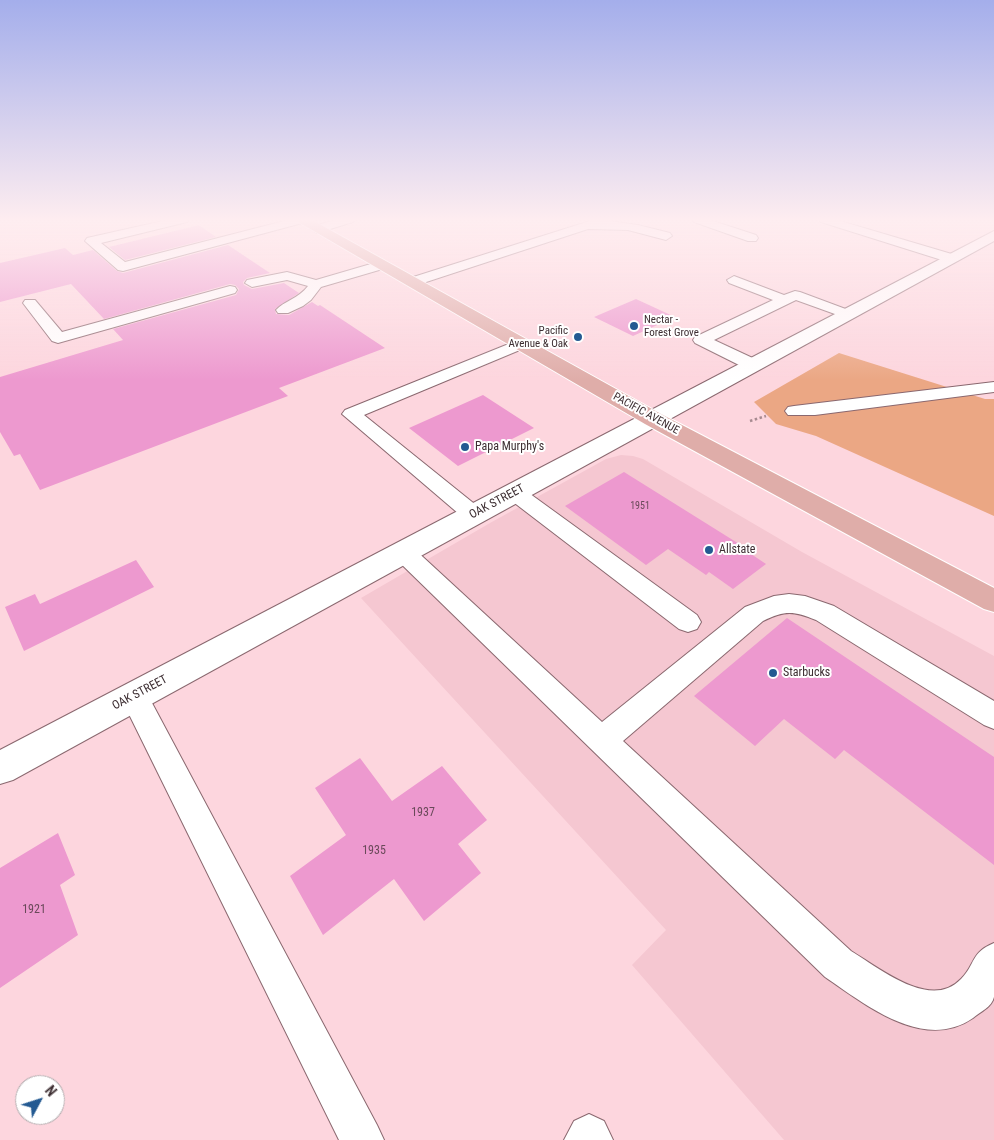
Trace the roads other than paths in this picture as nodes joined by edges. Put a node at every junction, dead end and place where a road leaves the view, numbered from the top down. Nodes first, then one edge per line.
1 (353, 273) edge
2 (396, 273) edge
3 (439, 273) edge
4 (922, 273) edge
5 (734, 280) dead end
6 (412, 282) junction
7 (252, 283) dead end
8 (316, 284) junction
9 (230, 290) dead end
10 (785, 300) junction
11 (30, 303) dead end
12 (283, 310) dead end
13 (846, 314) junction
14 (521, 344) junction
15 (753, 365) junction
16 (994, 387) edge
17 (794, 411) dead end
18 (653, 419) junction
19 (515, 493) junction
20 (474, 515) junction
21 (403, 552) junction
22 (994, 602) edge
23 (688, 622) dead end
24 (134, 696) junction
25 (994, 716) edge
26 (602, 740) junction
27 (0, 768) edge
28 (994, 962) edge
29 (362, 1140) edge
30 (586, 1140) edge
31 (592, 1140) edge

1 - 8 lane
2 - 6 main road, PACIFIC AVENUE
3 - 6 lane
4 - 13 street, OAK STREET
5 - 10 lane
6 - 14 main road, PACIFIC AVENUE
7 - 8 lane
8 - 12 lane
9 - 11 lane
10 - 13 lane
10 - 15 lane
13 - 15 street, OAK STREET
14 - 18 main road, PACIFIC AVENUE
14 - 20 lane
15 - 18 street, OAK STREET
16 - 17 lane
18 - 19 street, OAK STREET
18 - 22 main road, PACIFIC AVENUE
19 - 20 street, OAK STREET
19 - 23 lane
20 - 21 street, OAK STREET
21 - 24 street, OAK STREET
21 - 26 lane
24 - 27 street, OAK STREET
24 - 29 lane
25 - 26 lane
26 - 28 lane
30 - 31 lane

